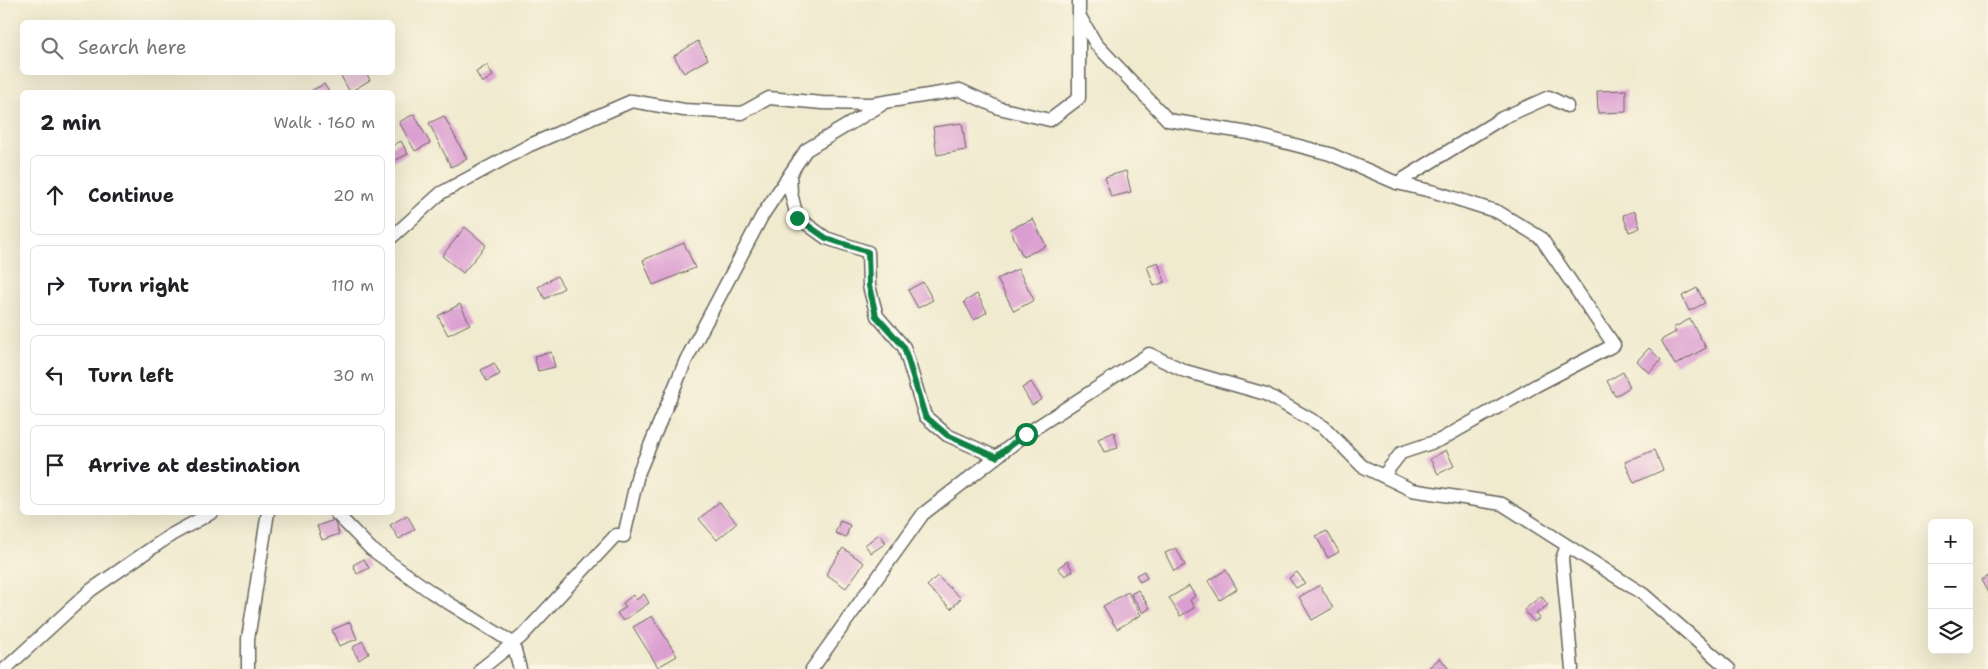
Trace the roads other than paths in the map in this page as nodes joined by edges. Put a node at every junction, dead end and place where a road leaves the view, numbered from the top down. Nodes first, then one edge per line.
1 (1079, 0) edge
2 (1079, 15) junction
3 (885, 102) junction
4 (1567, 106) dead end
5 (790, 174) junction
6 (1397, 183) junction
7 (395, 234) edge
8 (996, 457) junction
9 (1383, 476) junction
10 (208, 515) edge
11 (268, 515) edge
12 (338, 515) edge
13 (1568, 546) junction
14 (514, 643) junction
15 (248, 663) edge
16 (5, 669) edge
17 (256, 669) edge
18 (482, 669) edge
19 (520, 669) edge
20 (812, 669) edge
21 (1572, 669) edge
22 (1729, 669) edge

1 - 2 street
2 - 3 street
2 - 6 street
3 - 5 street
3 - 7 street
4 - 6 street
5 - 8 street
5 - 14 street
6 - 9 street
8 - 9 street
8 - 20 street
9 - 13 street
10 - 16 street
11 - 15 street
12 - 14 street
13 - 21 street
13 - 22 street
14 - 18 street
14 - 19 street
15 - 17 street

